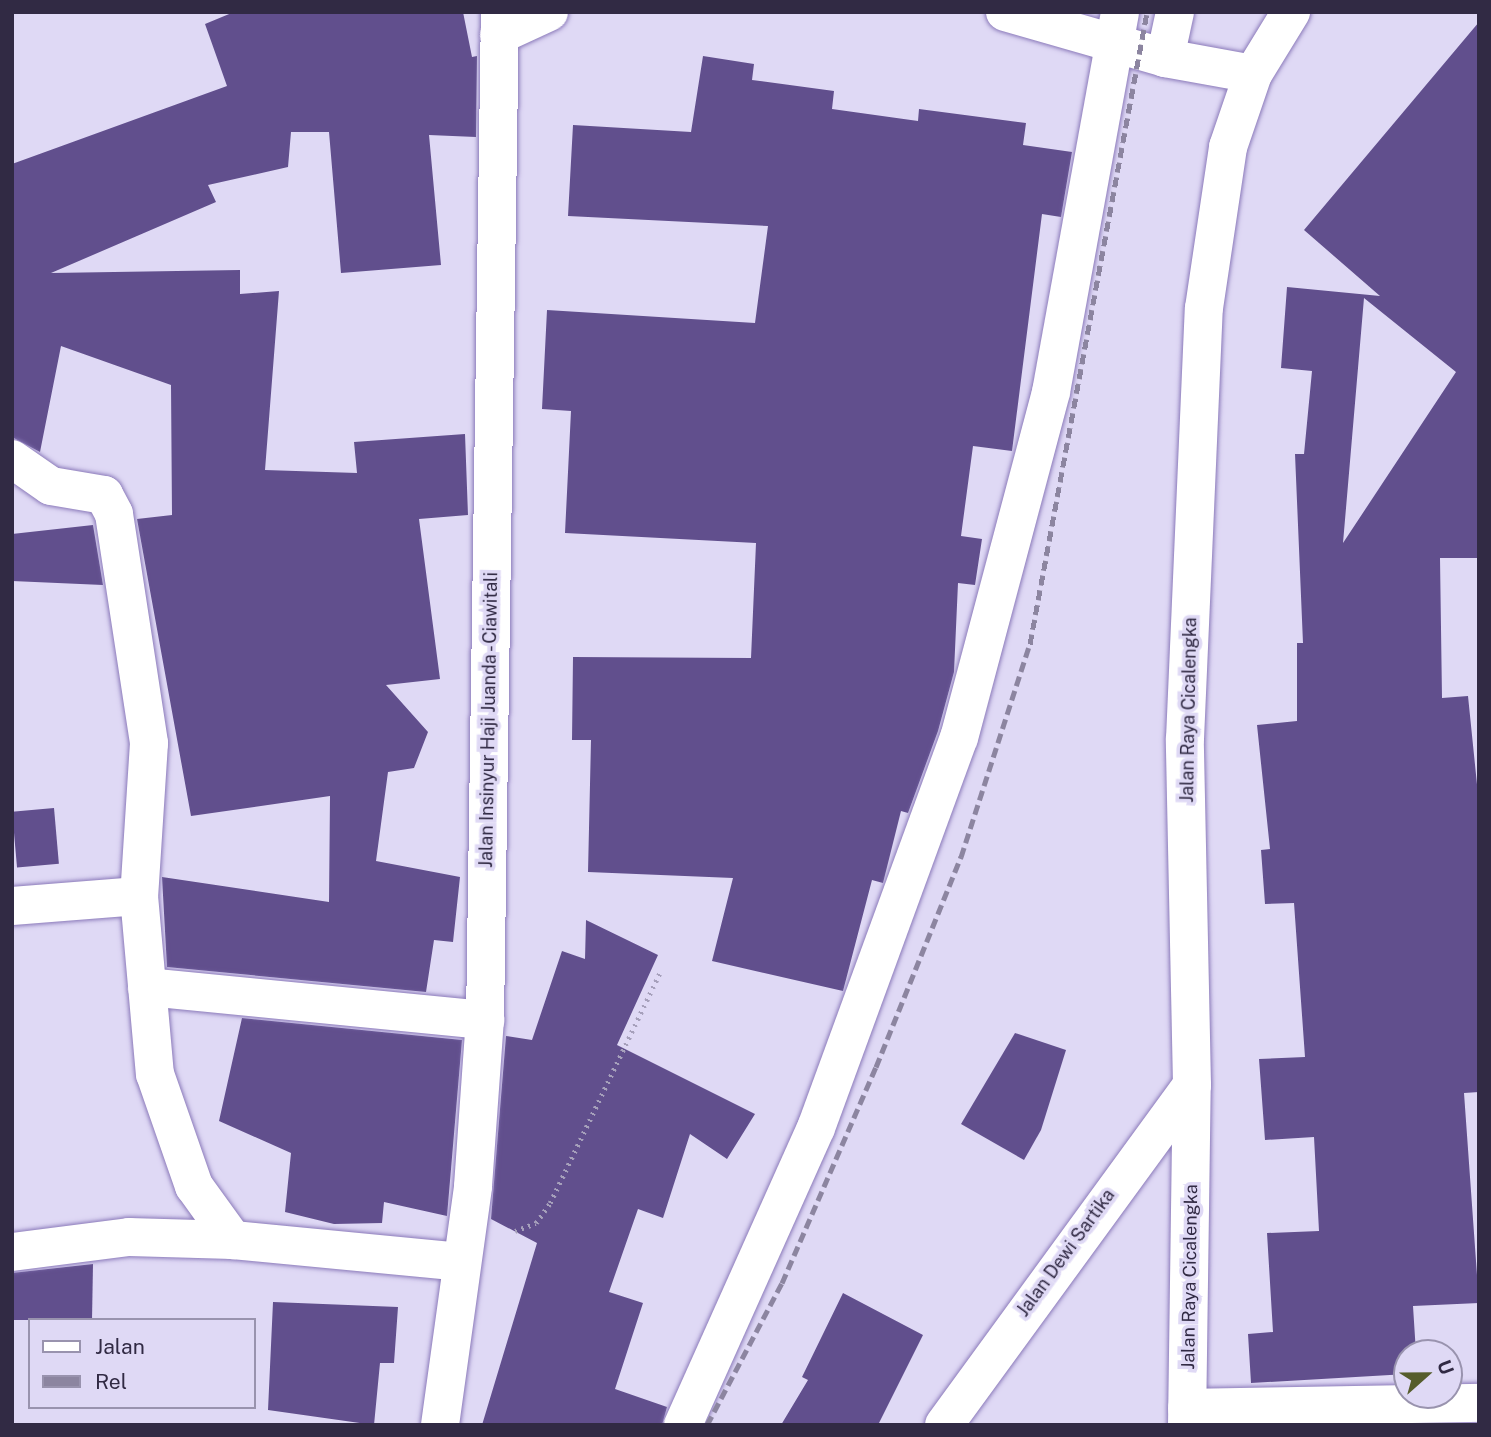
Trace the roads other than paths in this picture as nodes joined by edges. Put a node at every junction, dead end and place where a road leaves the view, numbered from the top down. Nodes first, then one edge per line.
1 (549, 12) edge
2 (1005, 12) edge
3 (1175, 12) edge
4 (1291, 12) edge
5 (499, 24) edge
6 (1118, 28) edge
7 (1166, 58) junction
8 (1253, 74) junction
9 (12, 459) edge
10 (139, 896) junction
11 (12, 906) edge
12 (147, 987) junction
13 (485, 1020) junction
14 (1192, 1085) junction
15 (233, 1240) junction
16 (12, 1252) edge
17 (461, 1262) junction
18 (1479, 1403) edge
19 (1187, 1416) edge
20 (440, 1425) edge
21 (683, 1425) edge
22 (944, 1425) edge

1 - 5 street
2 - 6 street
3 - 7 street
4 - 8 street, Jalan Raya Cicalengka
5 - 13 street, Jalan Insinyur Haji Juanda - Ciawitali
6 - 7 street
6 - 21 street
7 - 8 street
8 - 14 street, Jalan Raya Cicalengka
9 - 10 street
10 - 11 street
10 - 12 street
12 - 13 street
12 - 15 street
13 - 17 street, Jalan Insinyur Haji Juanda - Ciawitali
14 - 19 street, Jalan Raya Cicalengka
14 - 22 street, Jalan Dewi Sartika
15 - 16 street
15 - 17 street
17 - 20 street, Jalan Insinyur Haji Juanda - Ciawitali
18 - 19 street

